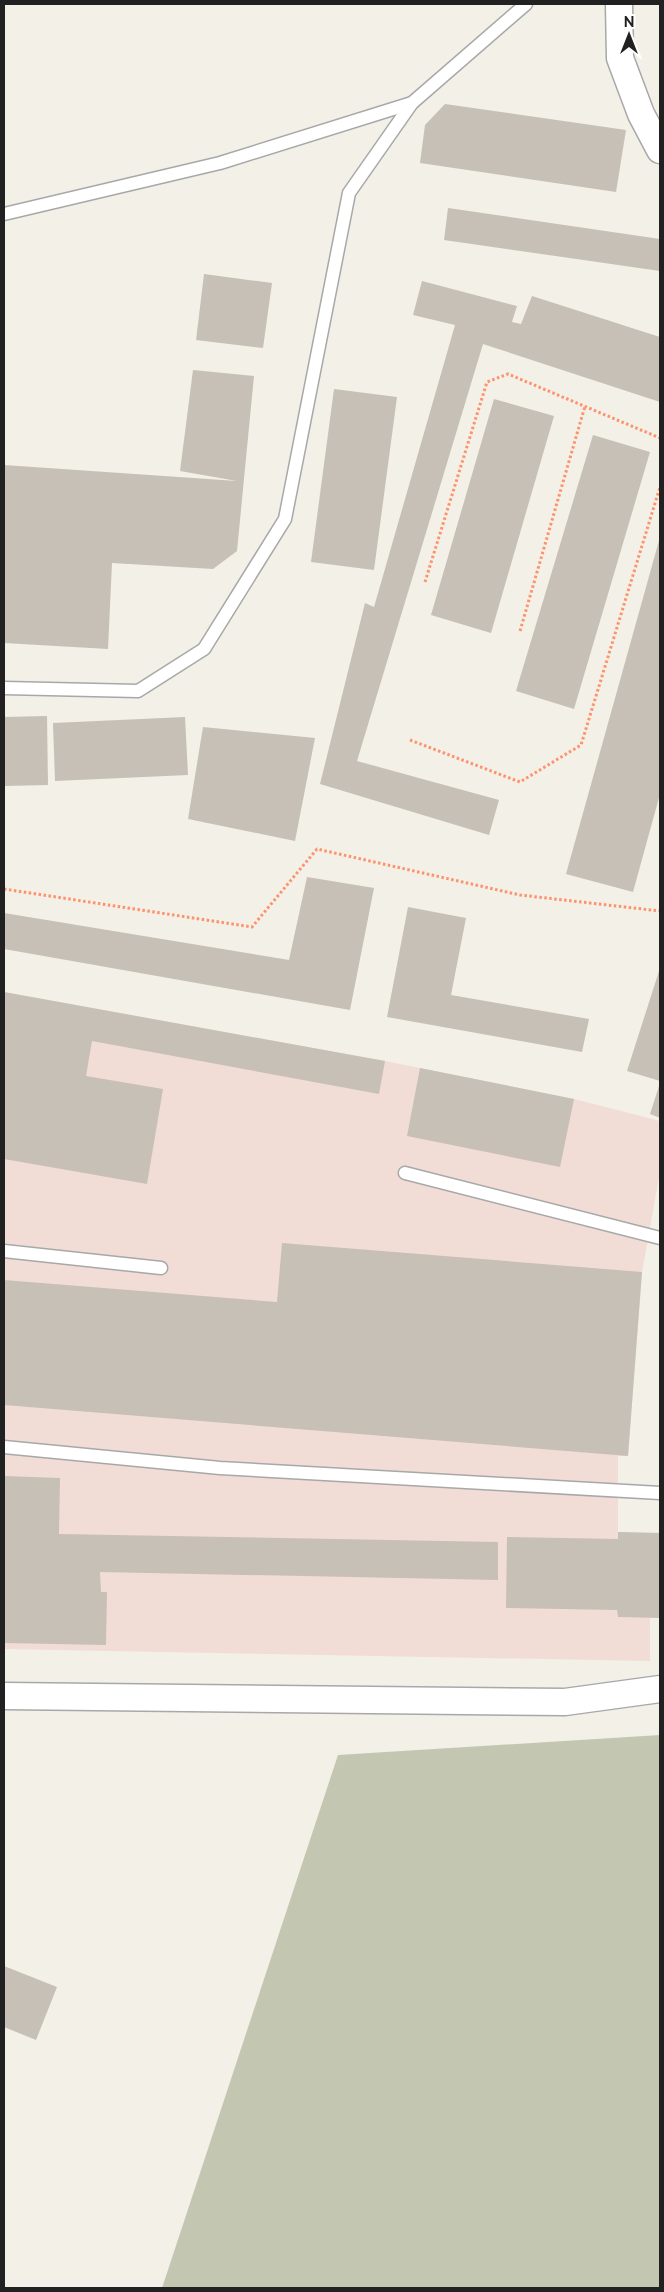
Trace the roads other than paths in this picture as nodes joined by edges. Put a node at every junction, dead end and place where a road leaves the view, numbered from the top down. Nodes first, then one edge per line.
1 (526, 4) edge
2 (619, 4) edge
3 (412, 103) junction
4 (660, 150) edge
5 (4, 214) edge
6 (4, 688) edge
7 (405, 1173) dead end
8 (660, 1238) edge
9 (4, 1251) edge
10 (161, 1268) dead end
11 (4, 1447) edge
12 (660, 1493) edge
13 (660, 1689) edge
14 (4, 1696) edge

1 - 3 lane
2 - 4 street
3 - 5 lane
3 - 6 lane
7 - 8 lane
9 - 10 lane
11 - 12 lane
13 - 14 street

